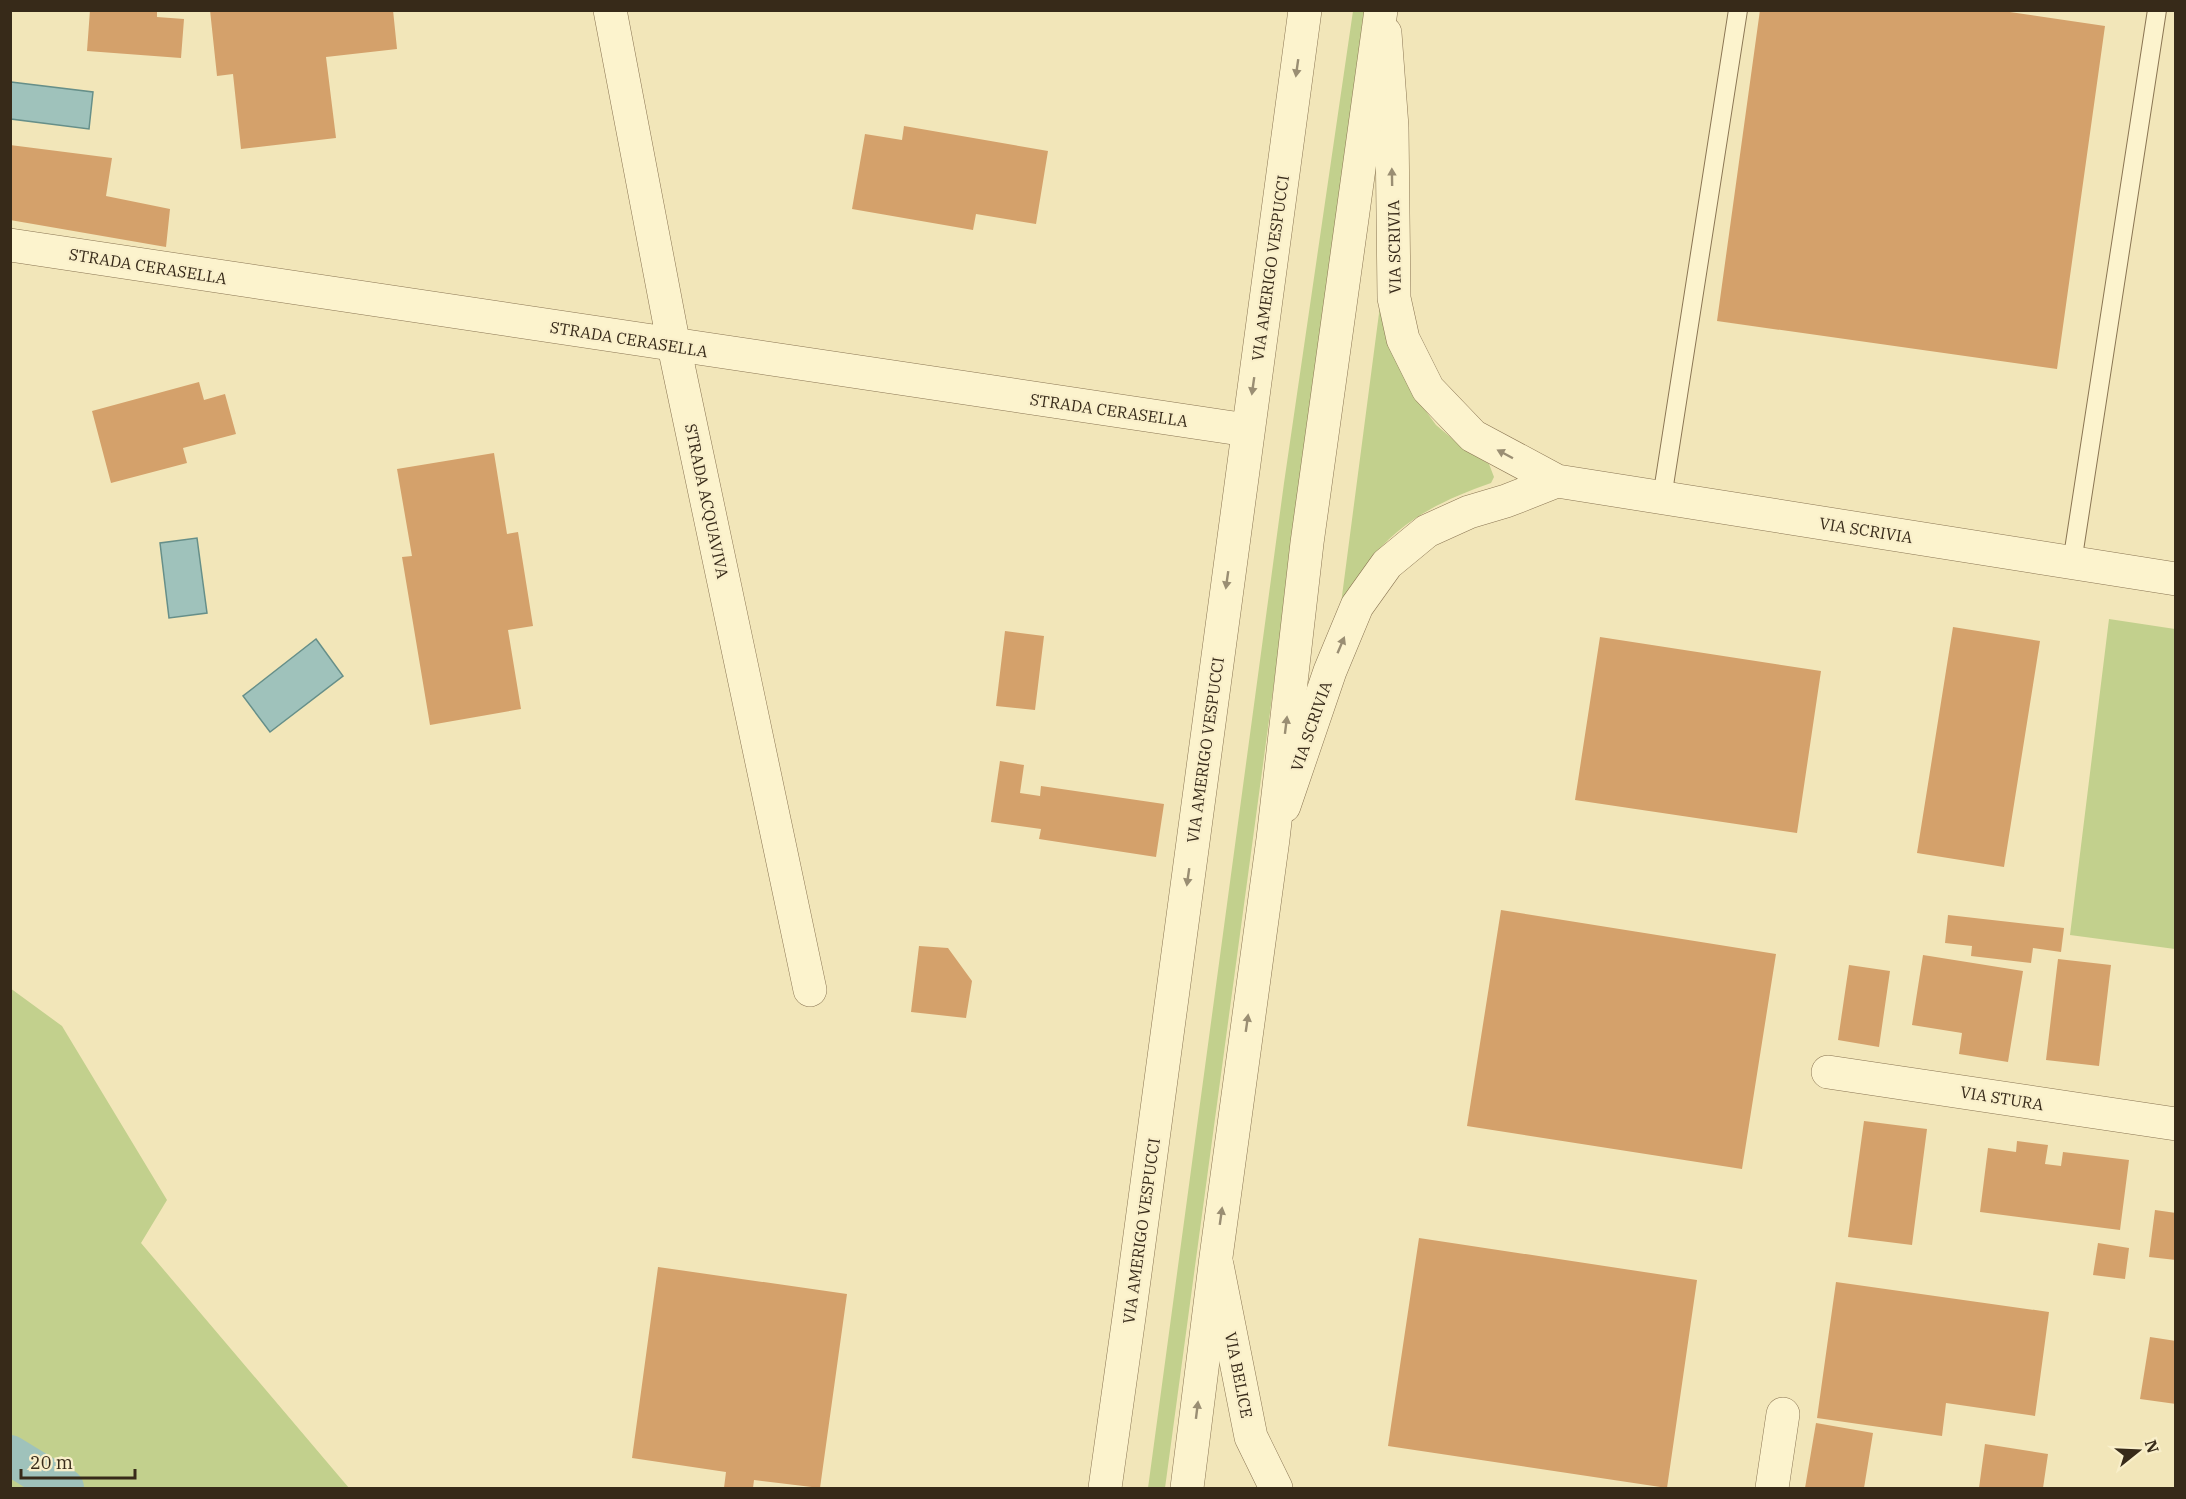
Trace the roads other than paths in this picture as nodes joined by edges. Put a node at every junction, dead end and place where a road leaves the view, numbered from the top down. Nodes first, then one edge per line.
1 (610, 10) edge
2 (1305, 10) edge
3 (1382, 10) edge
4 (1738, 10) edge
5 (2157, 10) edge
6 (10, 245) edge
7 (674, 346) junction
8 (1247, 430) junction
9 (1557, 481) junction
10 (1662, 498) junction
11 (2072, 563) junction
12 (2175, 579) edge
13 (1273, 839) junction
14 (810, 990) dead end
15 (1828, 1072) dead end
16 (2175, 1124) edge
17 (1216, 1257) junction
18 (1783, 1414) dead end
19 (1190, 1480) edge
20 (1105, 1488) edge
21 (1276, 1488) edge
22 (1772, 1488) edge

1 - 7 street, STRADA ACQUAVIVA
2 -> 8 street, VIA AMERIGO VESPUCCI
9 -> 3 street, VIA SCRIVIA
13 -> 3 street
4 - 10 lane
5 - 11 lane
6 - 7 street, STRADA CERASELLA
7 - 8 street, STRADA CERASELLA
7 - 14 street, STRADA ACQUAVIVA
8 -> 20 street, VIA AMERIGO VESPUCCI
9 - 10 street, VIA SCRIVIA
13 -> 9 street, VIA SCRIVIA
10 - 11 street, VIA SCRIVIA
11 - 12 street, VIA SCRIVIA
17 -> 13 street
15 - 16 street, VIA STURA
19 -> 17 street
17 - 21 street, VIA BELICE
18 - 22 street

